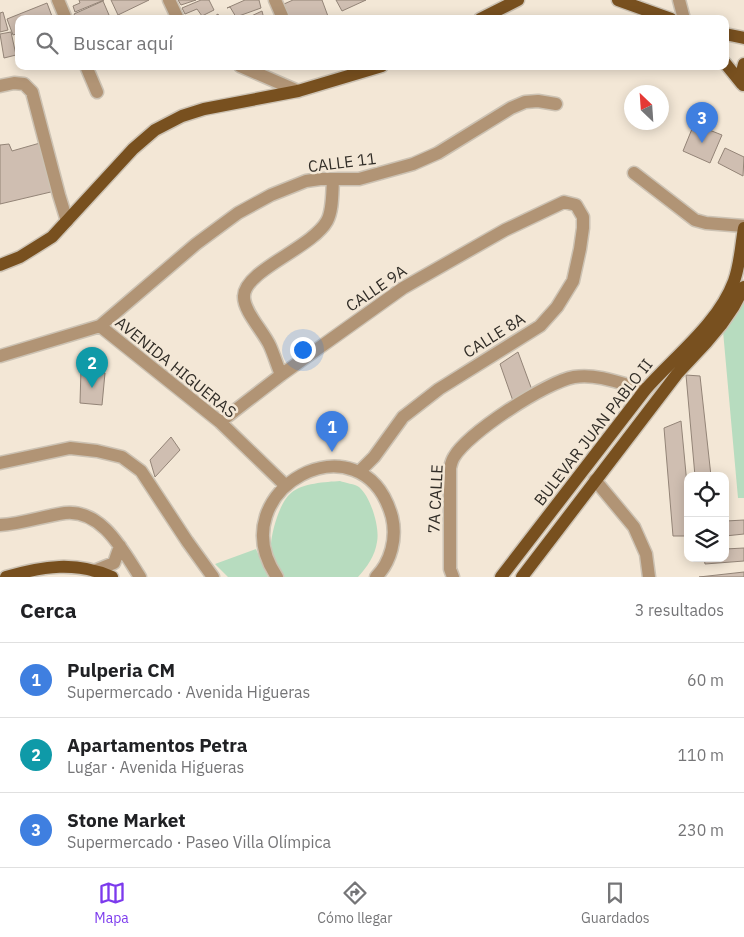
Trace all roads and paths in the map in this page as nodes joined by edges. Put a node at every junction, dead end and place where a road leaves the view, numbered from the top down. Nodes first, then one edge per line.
1 (58, 0) edge
2 (170, 0) edge
3 (275, 0) edge
4 (518, 0) edge
5 (618, 0) edge
6 (679, 0) edge
7 (64, 15) edge
8 (176, 15) edge
9 (282, 15) edge
10 (488, 15) edge
11 (660, 15) edge
12 (683, 15) edge
13 (729, 35) edge
14 (744, 38) edge
15 (744, 64) edge
16 (729, 68) edge
17 (88, 70) edge
18 (249, 70) edge
19 (369, 70) edge
20 (0, 86) edge
21 (743, 86) edge
22 (298, 91) junction
23 (96, 92) dead end
24 (556, 104) dead end
25 (634, 173) dead end
26 (333, 180) junction
27 (564, 202) joint
28 (67, 221) junction
29 (744, 227) edge
30 (0, 265) edge
31 (744, 287) edge
32 (100, 326) junction
33 (0, 356) edge
34 (281, 375) junction
35 (645, 390) junction
36 (220, 422) junction
37 (0, 463) edge
38 (359, 472) junction
39 (595, 480) junction
40 (286, 485) junction
41 (0, 525) edge
42 (120, 546) junction
43 (94, 571) junction
44 (6, 577) edge
45 (112, 577) edge
46 (140, 577) edge
47 (213, 577) edge
48 (277, 577) edge
49 (376, 577) edge
50 (453, 577) edge
51 (501, 577) edge
52 (522, 577) edge
53 (649, 577) edge

1 - 7 street
2 - 8 street
3 - 9 street
4 - 10 main road
5 - 11 main road
6 - 12 street
13 - 14 main road
15 - 21 main road
16 - 21 main road
17 - 23 street
18 - 22 street
19 - 22 main road
20 - 28 street
22 - 28 main road
24 - 26 street, CALLE 11
25 - 29 street
26 - 32 street, CALLE 11
26 - 34 street
27 - 34 street, CALLE 9A
27 - 38 street, CALLE 8A
28 - 30 main road
29 - 35 main road, BULEVAR JUAN PABLO II
31 - 39 main road, BULEVAR JUAN PABLO II
32 - 33 street, AVENIDA HIGUERAS
32 - 36 street, AVENIDA HIGUERAS
34 - 36 street, CALLE 9A
35 - 50 street, 7A CALLE
35 - 51 main road, BULEVAR JUAN PABLO II
36 - 40 street, AVENIDA HIGUERAS
37 - 47 street
38 - 40 street
38 - 49 street
39 - 52 main road, BULEVAR JUAN PABLO II
39 - 53 street
40 - 48 street
41 - 42 street
42 - 43 street
42 - 46 street
43 - 44 main road
43 - 45 main road

